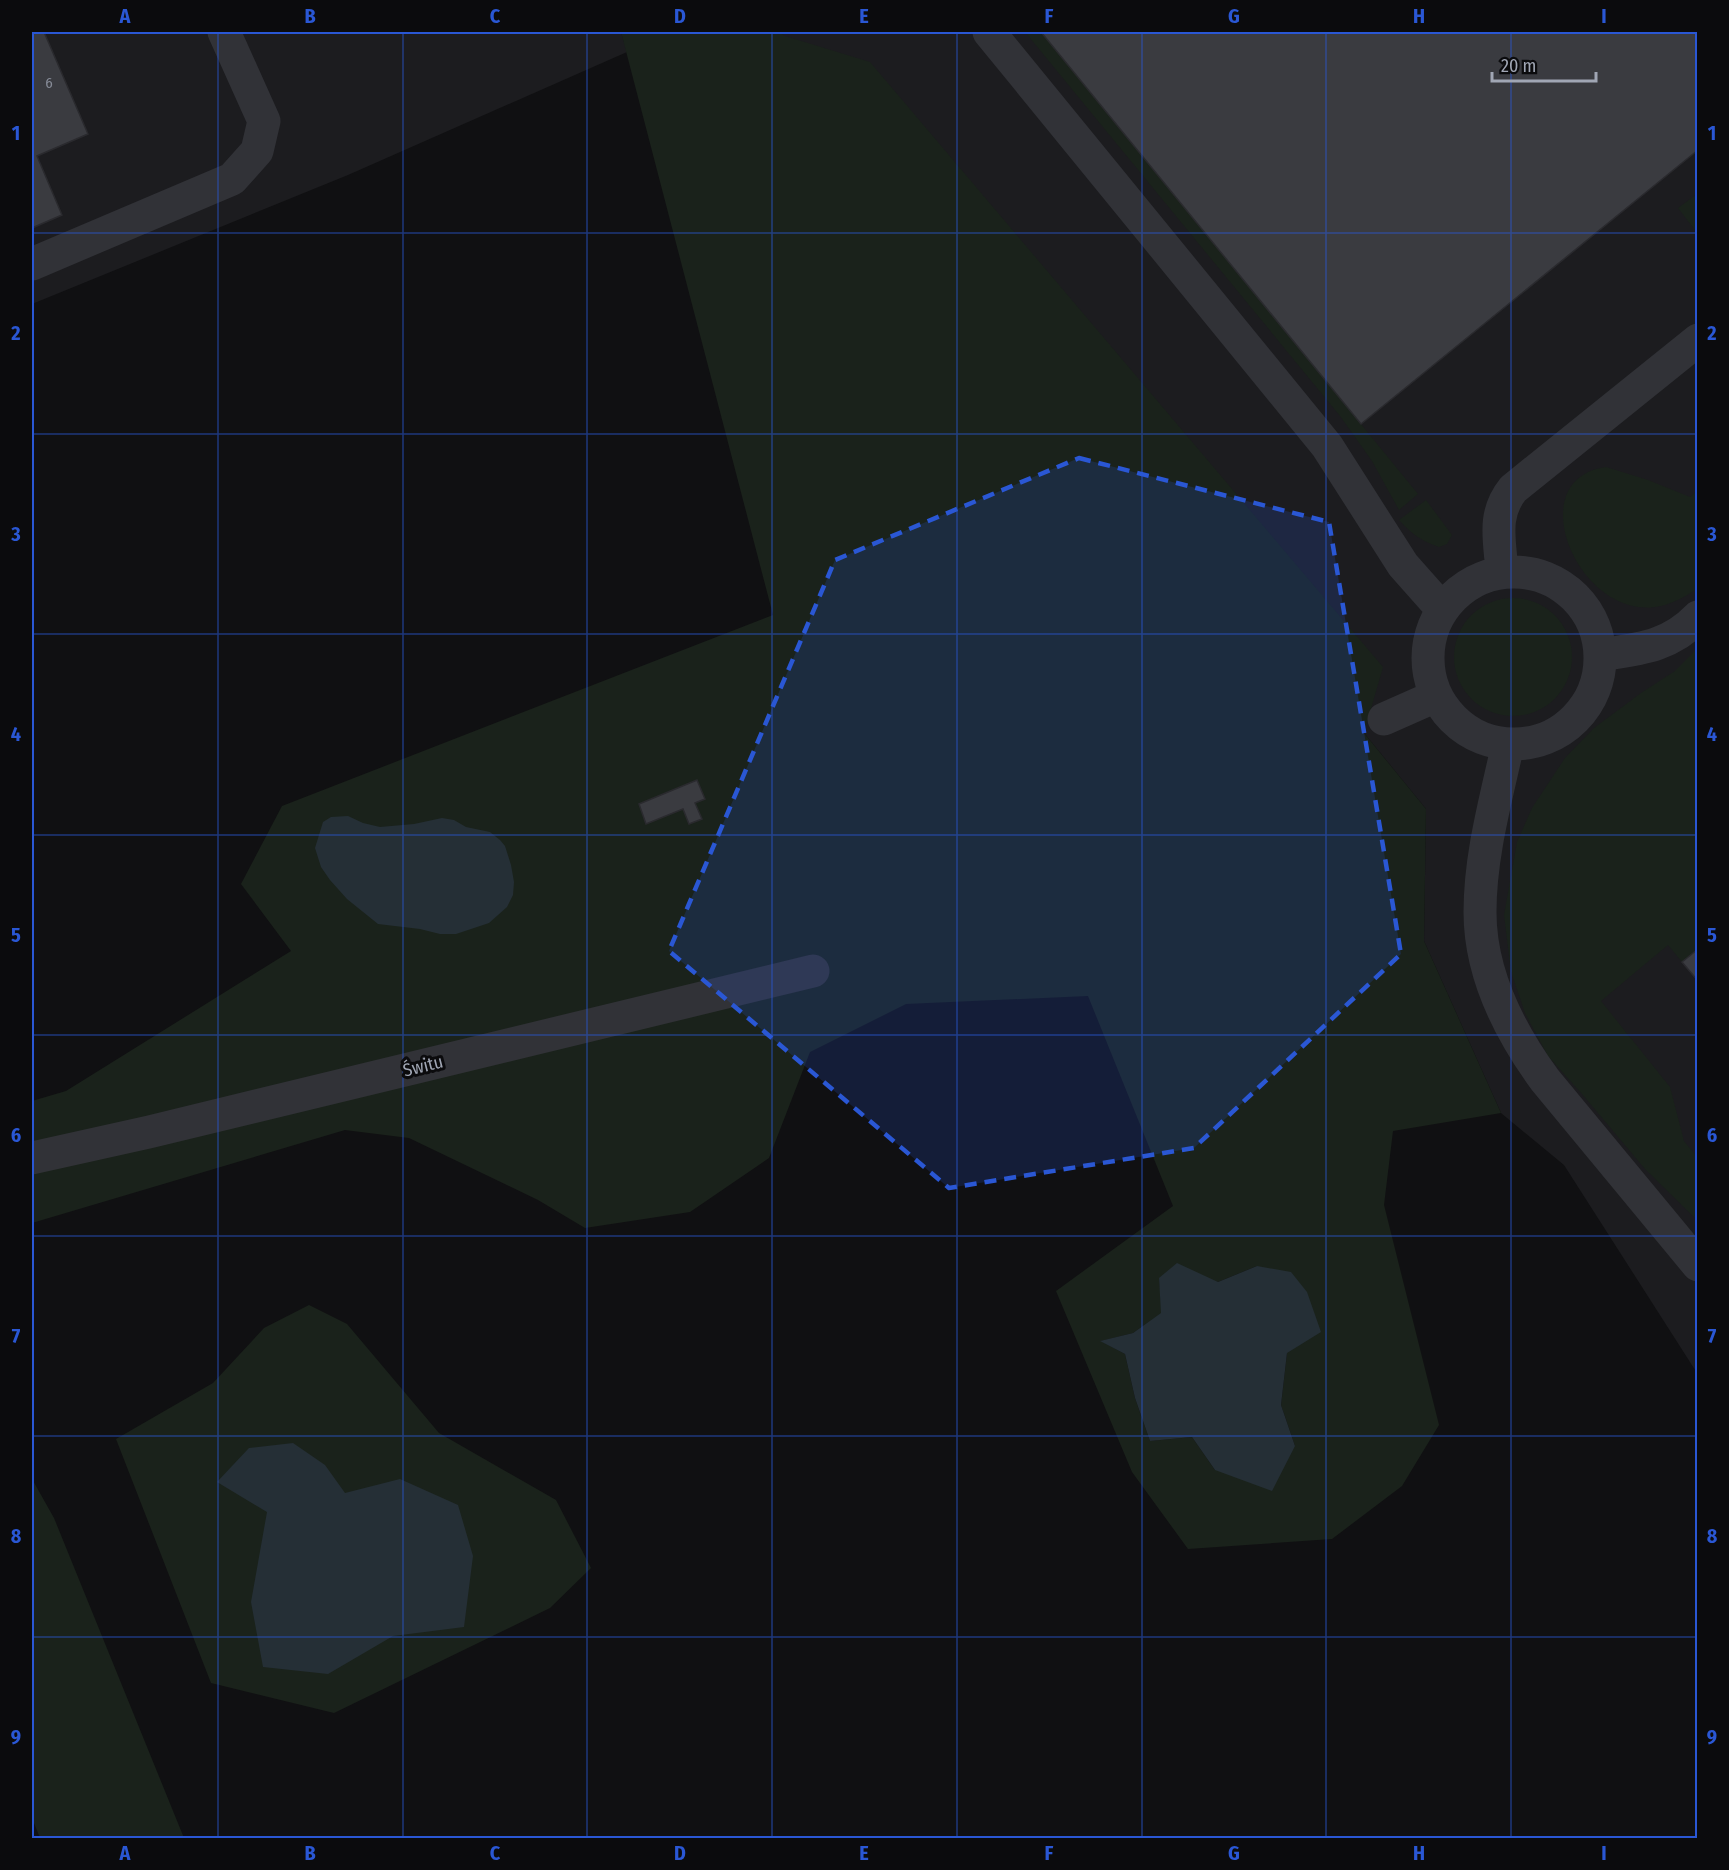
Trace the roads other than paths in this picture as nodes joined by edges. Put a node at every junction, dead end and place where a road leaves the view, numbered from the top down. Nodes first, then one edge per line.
1 (224, 32) edge
2 (989, 32) edge
3 (32, 264) edge
4 (1698, 340) edge
5 (1502, 572) junction
6 (1442, 609) junction
7 (1698, 617) edge
8 (1600, 655) junction
9 (1436, 696) junction
10 (1384, 719) dead end
11 (1508, 744) junction
12 (813, 971) dead end
13 (32, 1158) edge
14 (1698, 1265) edge

1 - 3 street
2 - 6 street
4 - 5 street
5 - 6 street
5 - 8 street
6 - 9 street
7 - 8 street
8 - 11 street
9 - 10 street
9 - 11 street
11 - 14 street
12 - 13 street, Świtu

